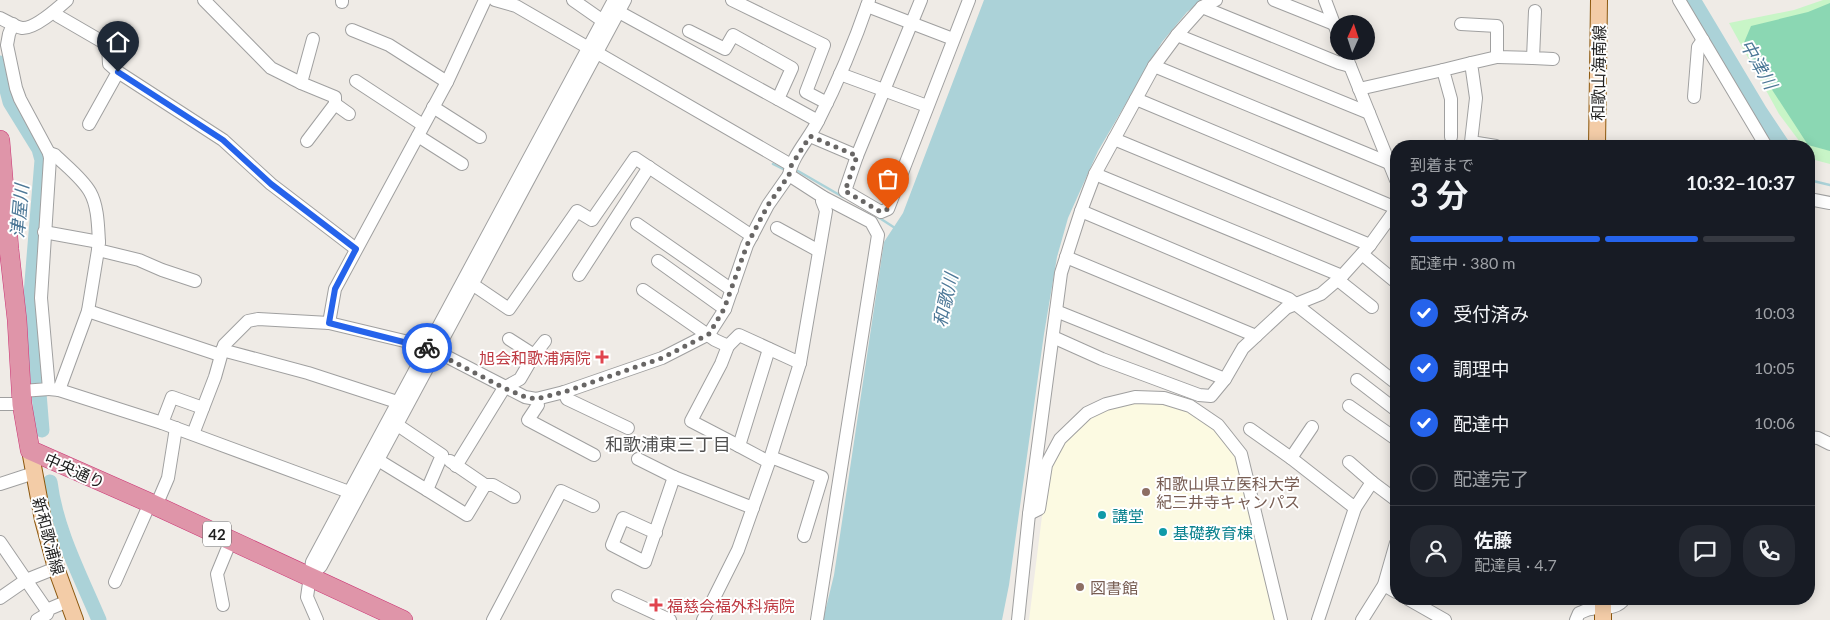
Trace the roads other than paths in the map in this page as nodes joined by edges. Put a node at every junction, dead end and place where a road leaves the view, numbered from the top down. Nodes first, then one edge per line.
1 (67, 0) edge
2 (204, 0) edge
3 (485, 0) edge
4 (495, 0) edge
5 (573, 0) edge
6 (614, 0) edge
7 (625, 0) edge
8 (732, 0) edge
9 (921, 0) edge
10 (969, 0) edge
11 (1216, 0) edge
12 (1274, 0) edge
13 (1324, 0) edge
14 (1599, 0) edge
15 (1609, 0) edge
16 (1680, 0) edge
17 (868, 3) edge
18 (1202, 7) junction
19 (1535, 11) dead end
20 (54, 12) junction
21 (619, 12) junction
22 (1330, 15) edge
23 (0, 18) edge
24 (603, 21) junction
25 (1330, 22) edge
26 (13, 24) junction
27 (912, 24) junction
28 (1461, 24) dead end
29 (352, 30) dead end
30 (689, 31) dead end
31 (1177, 35) junction
32 (313, 39) dead end
33 (953, 39) junction
34 (1703, 40) junction
35 (593, 49) junction
36 (1497, 57) junction
37 (1533, 58) junction
38 (1553, 59) dead end
39 (1348, 60) edge
40 (1471, 63) junction
41 (1154, 66) junction
42 (1350, 66) junction
43 (1443, 70) junction
44 (118, 72) junction
45 (840, 74) junction
46 (356, 81) dead end
47 (447, 82) junction
48 (301, 84) junction
49 (884, 89) junction
50 (1359, 89) junction
51 (1694, 97) dead end
52 (1136, 98) junction
53 (778, 99) junction
54 (827, 103) junction
55 (335, 104) junction
56 (927, 106) junction
57 (433, 107) junction
58 (1369, 113) junction
59 (350, 114) dead end
60 (818, 121) junction
61 (89, 124) dead end
62 (420, 130) junction
63 (810, 136) junction
64 (480, 137) dead end
65 (1451, 137) dead end
66 (1114, 139) junction
67 (0, 140) edge
68 (1471, 140) edge
69 (1597, 140) edge
70 (1607, 140) edge
71 (1762, 140) edge
72 (307, 141) dead end
73 (49, 153) junction
74 (857, 156) junction
75 (462, 164) dead end
76 (1389, 164) joint
77 (649, 167) junction
78 (790, 170) junction
79 (1095, 174) junction
80 (824, 197) junction
81 (1815, 200) edge
82 (1830, 203) edge
83 (1390, 206) edge
84 (1081, 211) junction
85 (1390, 217) edge
86 (637, 224) dead end
87 (777, 228) dead end
88 (44, 232) junction
89 (752, 236) junction
90 (98, 246) junction
91 (356, 249) junction
92 (1366, 250) junction
93 (819, 251) junction
94 (1066, 257) junction
95 (658, 261) dead end
96 (579, 275) dead end
97 (1390, 276) edge
98 (1340, 278) junction
99 (195, 280) dead end
100 (472, 284) junction
101 (643, 290) dead end
102 (732, 290) junction
103 (1296, 303) junction
104 (1372, 307) dead end
105 (724, 309) junction
106 (88, 311) junction
107 (1056, 311) junction
108 (329, 323) junction
109 (709, 334) junction
110 (1256, 336) junction
111 (1053, 337) junction
112 (508, 339) dead end
113 (545, 341) dead end
114 (728, 346) junction
115 (769, 349) junction
116 (432, 350) junction
117 (222, 352) junction
118 (534, 355) junction
119 (800, 363) junction
120 (1390, 378) edge
121 (1225, 379) junction
122 (1357, 380) dead end
123 (504, 388) junction
124 (38, 392) junction
125 (564, 392) junction
126 (536, 399) junction
127 (397, 402) junction
128 (0, 404) edge
129 (1390, 405) edge
130 (1350, 406) dead end
131 (203, 408) junction
132 (162, 423) junction
133 (396, 424) junction
134 (1312, 427) dead end
135 (176, 428) junction
136 (628, 428) dead end
137 (1250, 429) dead end
138 (193, 434) junction
139 (1390, 435) edge
140 (1815, 438) edge
141 (1830, 444) edge
142 (739, 446) junction
143 (30, 450) junction
144 (442, 455) junction
145 (594, 455) dead end
146 (1291, 458) junction
147 (638, 459) dead end
148 (378, 460) junction
149 (770, 460) junction
150 (1349, 462) dead end
151 (456, 466) junction
152 (34, 473) junction
153 (674, 477) junction
154 (1372, 482) junction
155 (0, 484) edge
156 (485, 485) junction
157 (427, 490) junction
158 (349, 492) junction
159 (1390, 496) edge
160 (514, 497) dead end
161 (153, 504) junction
162 (593, 506) dead end
163 (753, 508) junction
164 (1355, 508) junction
165 (1029, 514) junction
166 (656, 533) dead end
167 (804, 536) dead end
168 (231, 540) junction
169 (2, 550) edge
170 (1390, 564) edge
171 (56, 568) junction
172 (310, 576) junction
173 (26, 580) junction
174 (115, 582) dead end
175 (1384, 585) junction
176 (1390, 588) edge
177 (618, 596) dead end
178 (0, 598) edge
179 (68, 601) junction
180 (223, 605) dead end
181 (1419, 605) edge
182 (1616, 605) edge
183 (49, 609) junction
184 (1598, 609) edge
185 (37, 620) edge
186 (75, 620) edge
187 (317, 620) edge
188 (403, 620) edge
189 (493, 620) edge
190 (670, 620) edge
191 (703, 620) edge
192 (817, 620) edge
193 (1018, 620) edge
194 (1281, 620) edge
195 (1318, 620) edge
196 (1362, 620) edge
197 (1445, 620) edge
198 (1576, 620) edge

1 - 20 street
2 - 48 street
3 - 47 street
4 - 35 street
5 - 24 street
6 - 24 street
7 - 21 street
8 - 54 street
9 - 27 street
10 - 33 street
11 - 18 street
12 - 25 street
13 - 22 street
14 - 69 main road, 和歌山海南線
15 - 70 main road, 和歌山海南線
16 - 34 street
17 - 27 street
17 - 45 street
18 - 31 street
18 - 42 street
19 - 37 street
20 - 26 street
20 - 44 street
21 - 35 street
21 - 53 street
23 - 26 street
24 - 35 street
26 - 73 street
27 - 33 street
27 - 49 street
28 - 36 street
29 - 47 street
30 - 53 street
31 - 41 street
31 - 58 street
32 - 48 street
33 - 56 street
34 - 51 street
34 - 71 street
35 - 78 street
35 - 100 street
35 - 116 street
36 - 37 street
36 - 40 street
37 - 38 street
39 - 42 street
40 - 43 street
40 - 68 street
41 - 52 street
41 - 76 street
42 - 50 street
43 - 50 street
43 - 65 street
44 - 61 street
44 - 91 street
45 - 49 street
45 - 54 street
46 - 62 street
47 - 57 street
48 - 55 street
49 - 56 street
49 - 74 street
50 - 58 street
52 - 66 street
52 - 83 street
53 - 60 street
54 - 60 street
55 - 59 street
55 - 72 street
56 - 74 street
57 - 62 street
57 - 64 street
58 - 76 street
60 - 63 street
62 - 75 street
62 - 91 street
63 - 74 street
63 - 78 street
66 - 79 street
66 - 92 street
67 - 124 highway, 中央通り
73 - 88 street
73 - 90 street
77 - 89 street
77 - 96 street
77 - 100 street
78 - 80 street
78 - 89 street
79 - 84 street
79 - 98 street
80 - 93 street
80 - 192 street
81 - 82 street
84 - 94 street
84 - 103 street
85 - 92 street
86 - 102 street
87 - 93 street
88 - 90 street
88 - 124 street
89 - 102 street
90 - 99 street
90 - 106 street
91 - 108 street
92 - 97 street
92 - 98 street
93 - 119 street
94 - 107 street
94 - 110 street
95 - 105 street
98 - 103 street
98 - 104 street
100 - 116 street
101 - 109 street
102 - 105 street
103 - 110 street
103 - 120 street
105 - 109 street
106 - 117 street
106 - 124 street
107 - 111 street
107 - 121 street
108 - 116 street
108 - 117 street
109 - 114 street
109 - 125 street
110 - 121 street
111 - 121 street
111 - 165 street
112 - 118 street
113 - 118 street
114 - 115 street
114 - 142 street
115 - 119 street
115 - 142 street
116 - 123 street
116 - 127 street
116 - 133 street
117 - 127 street
117 - 131 street
118 - 123 street
119 - 149 street
122 - 129 street
123 - 126 street
123 - 151 street
124 - 128 street
124 - 132 street
124 - 143 highway, 中央通り
125 - 126 street
125 - 136 street
126 - 145 street
127 - 158 street
130 - 139 street
131 - 132 street
131 - 138 street
132 - 135 street
133 - 144 street
133 - 148 street
134 - 146 street
135 - 138 street
135 - 161 street
137 - 146 street
138 - 158 street
140 - 141 street
142 - 149 street
143 - 152 main road, 新和歌浦線
143 - 161 highway, 中央通り / 42
144 - 151 street
144 - 157 street
146 - 164 street
147 - 153 street
148 - 157 street
148 - 172 street
149 - 163 street
149 - 167 street
150 - 154 street
151 - 156 street
152 - 155 street
152 - 171 main road, 新和歌浦線
153 - 163 street
153 - 166 street
154 - 159 street
154 - 164 street
156 - 157 street
156 - 160 street
158 - 172 street
161 - 168 highway, 中央通り / 42
161 - 174 street
162 - 189 street
163 - 191 street
164 - 195 street
165 - 193 street
165 - 194 street
168 - 172 highway, 中央通り / 42
168 - 180 street
169 - 173 street
170 - 175 street
171 - 173 street
171 - 179 main road, 新和歌浦線
172 - 187 street
172 - 188 highway, 中央通り / 42
173 - 178 street
173 - 183 street
175 - 176 street
175 - 196 street
177 - 190 street
179 - 183 street
179 - 186 main road, 新和歌浦線
181 - 197 street
182 - 184 street
183 - 185 street
184 - 198 street

